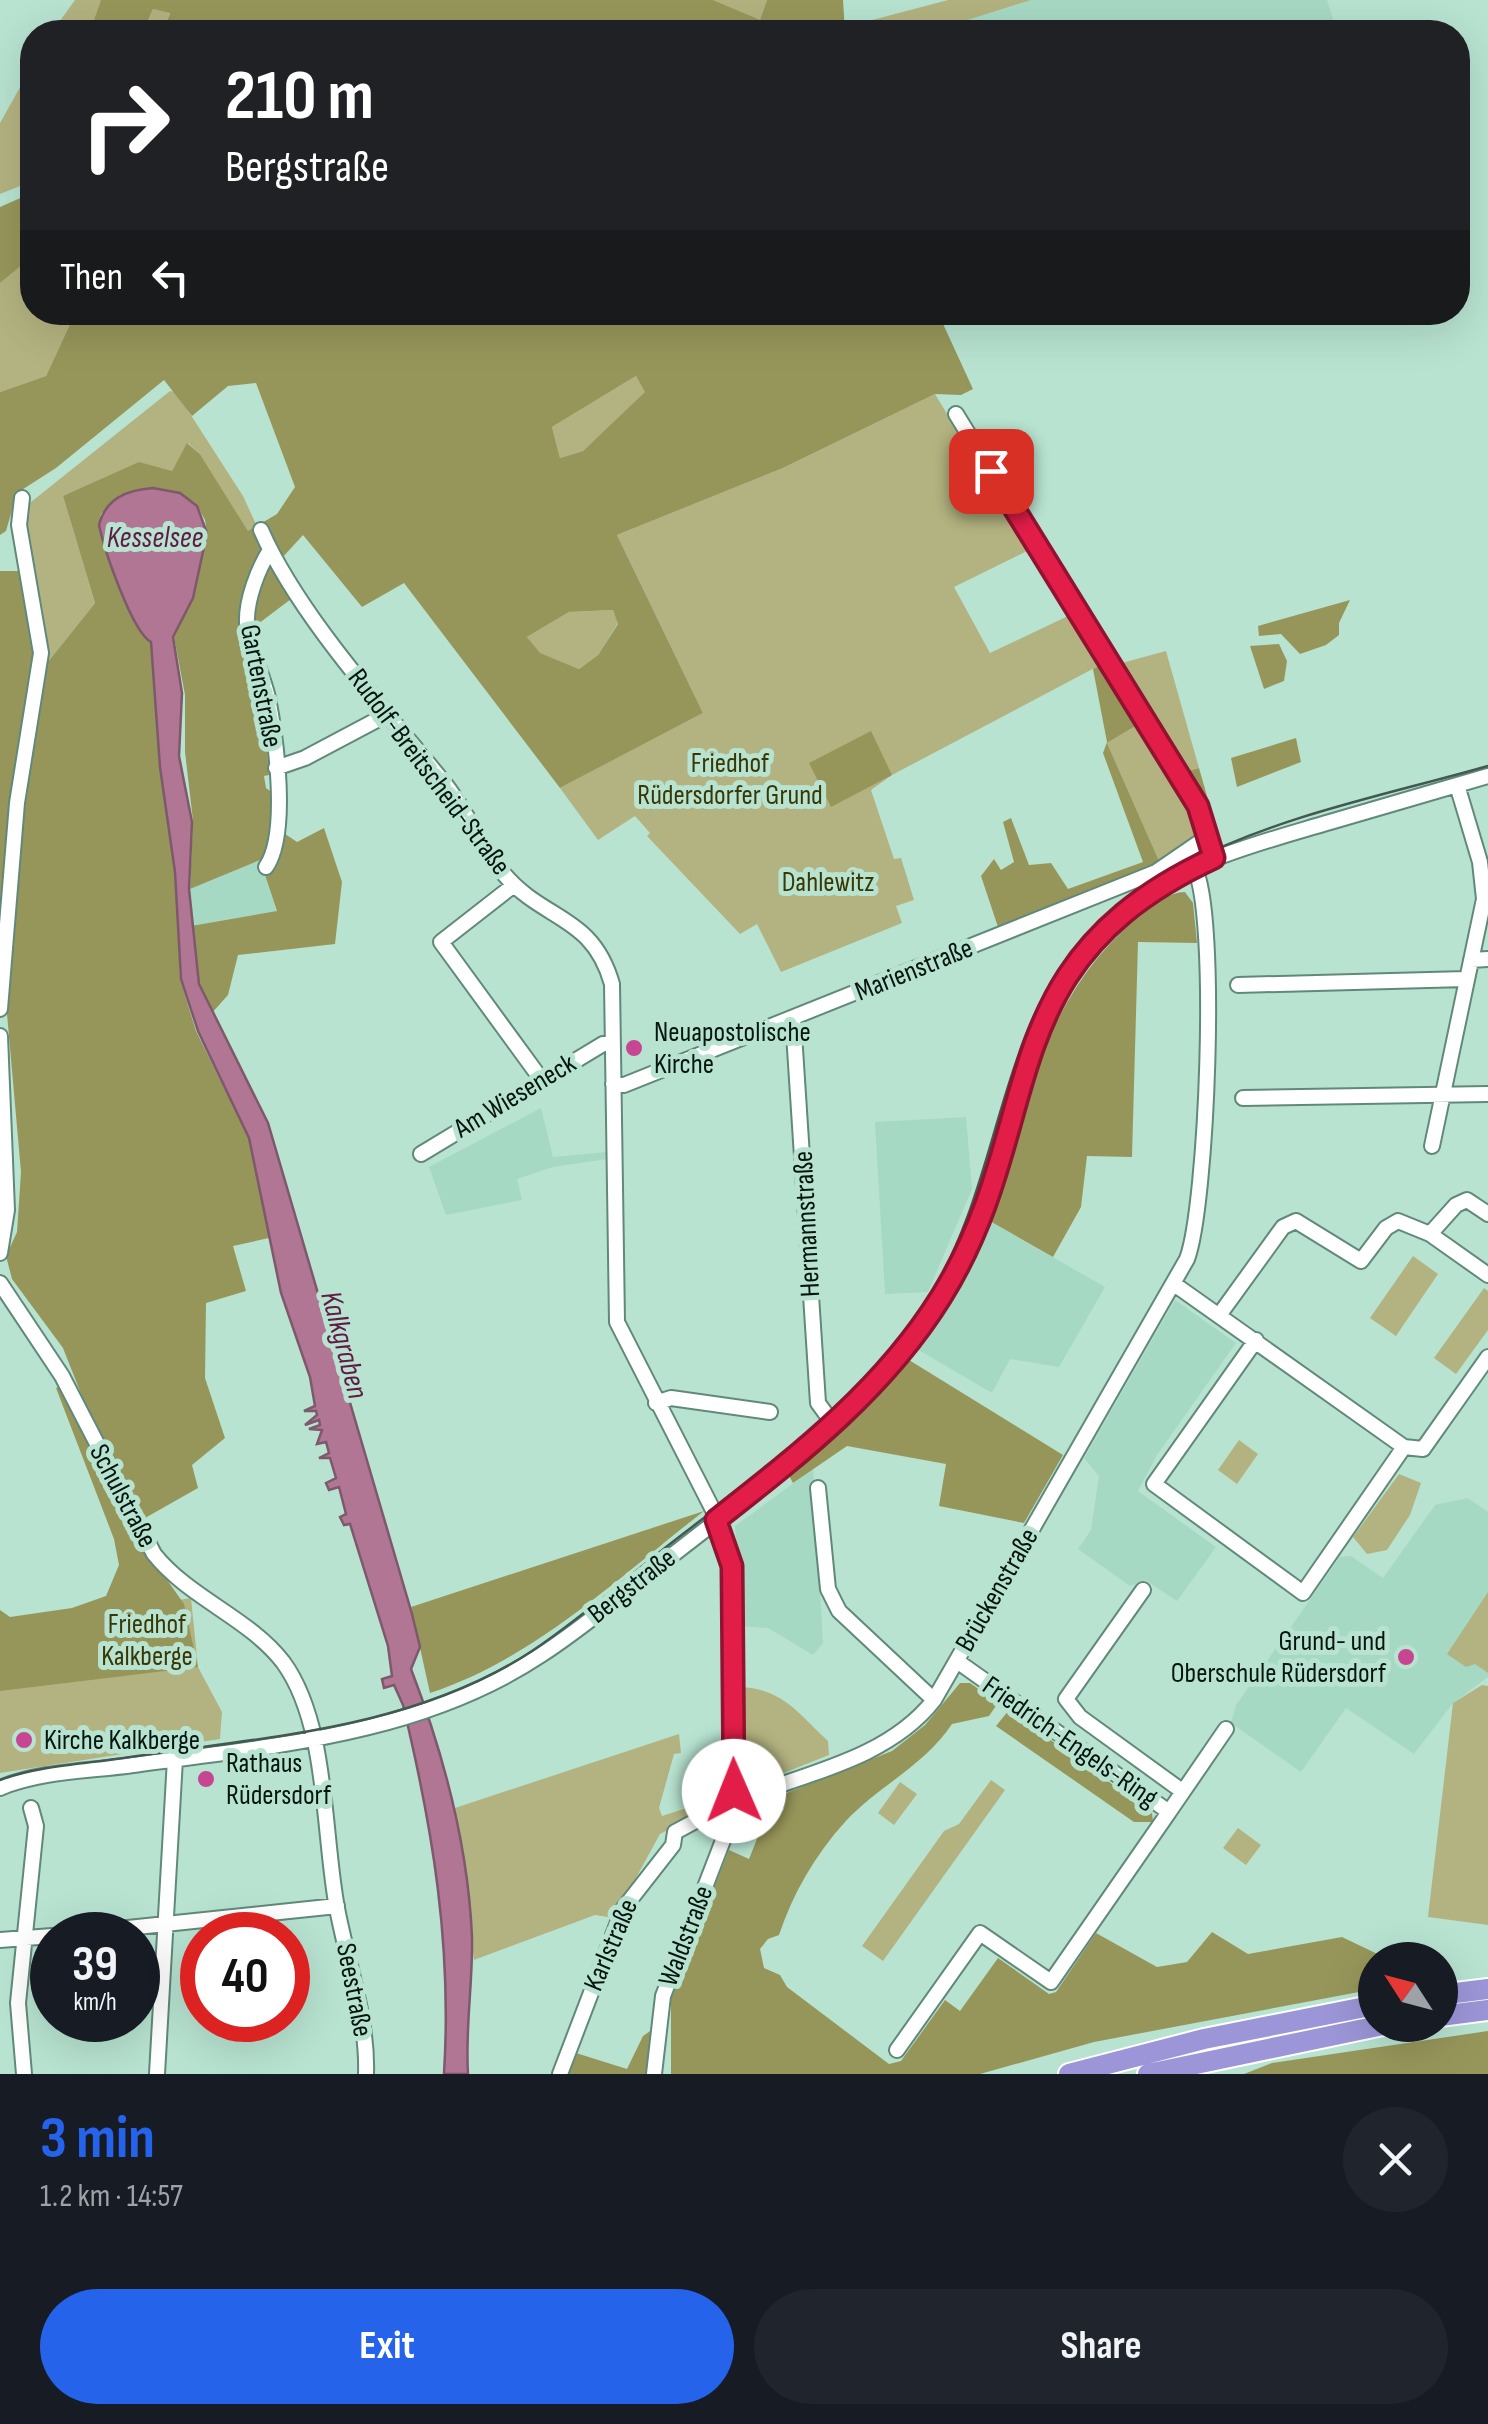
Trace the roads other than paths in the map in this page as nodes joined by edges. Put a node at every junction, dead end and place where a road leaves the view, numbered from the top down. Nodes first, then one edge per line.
1 (956, 414) dead end
2 (22, 498) dead end
3 (261, 530) dead end
4 (270, 550) junction
5 (388, 714) junction
6 (276, 768) junction
7 (1488, 776) edge
8 (1457, 785) junction
9 (1208, 837) junction
10 (1214, 858) junction
11 (266, 867) dead end
12 (1194, 867) junction
13 (514, 885) junction
14 (1471, 960) junction
15 (1488, 960) edge
16 (1466, 979) junction
17 (1238, 985) dead end
18 (0, 1008) edge
19 (793, 1018) junction
20 (0, 1036) edge
21 (611, 1044) junction
22 (541, 1079) junction
23 (613, 1084) junction
24 (1488, 1094) edge
25 (1444, 1095) junction
26 (1243, 1098) dead end
27 (1432, 1146) dead end
28 (421, 1154) dead end
29 (1488, 1214) edge
30 (1430, 1234) junction
31 (0, 1254) edge
32 (1488, 1275) edge
33 (0, 1283) edge
34 (1174, 1284) junction
35 (1220, 1314) junction
36 (1256, 1340) junction
37 (1488, 1357) edge
38 (656, 1403) junction
39 (770, 1412) dead end
40 (834, 1425) junction
41 (1404, 1447) junction
42 (818, 1488) dead end
43 (716, 1520) junction
44 (1143, 1590) dead end
45 (957, 1662) junction
46 (934, 1700) junction
47 (1226, 1729) dead end
48 (312, 1738) junction
49 (175, 1759) junction
50 (0, 1788) edge
51 (1182, 1791) junction
52 (734, 1802) junction
53 (31, 1808) dead end
54 (1169, 1812) junction
55 (336, 1906) junction
56 (167, 1923) junction
57 (160, 1924) edge
58 (30, 1938) edge
59 (25, 1939) junction
60 (0, 1940) edge
61 (1488, 1989) edge
62 (1458, 1993) edge
63 (1358, 2008) edge
64 (1488, 2010) edge
65 (1458, 2014) edge
66 (1358, 2030) edge
67 (897, 2050) dead end
68 (24, 2074) edge
69 (156, 2074) edge
70 (366, 2074) edge
71 (560, 2074) edge
72 (654, 2074) edge
73 (1069, 2074) edge
74 (1148, 2074) edge

1 - 9 street
2 - 18 street
3 - 4 street, Rudolf-Breitscheid-Straße
4 - 5 street, Rudolf-Breitscheid-Straße
4 - 6 street, Gartenstraße
5 - 6 street, Gartenstraße
5 - 13 street, Rudolf-Breitscheid-Straße
6 - 11 street, Gartenstraße
7 - 8 street
8 - 10 street
8 - 14 street
9 - 10 street
9 - 19 street, Marienstraße
10 - 12 street
12 - 34 street, Brückenstraße
12 - 40 street, Bergstraße
13 - 21 street, Rudolf-Breitscheid-Straße
13 - 22 street
14 - 15 street
14 - 16 street
16 - 17 street
16 - 25 street
19 - 23 street, Marienstraße
19 - 40 street, Hermannstraße
20 - 31 street
21 - 22 street, Am Wieseneck
21 - 23 street, Rudolf-Breitscheid-Straße
22 - 28 street, Am Wieseneck
23 - 38 street, Rudolf-Breitscheid-Straße
24 - 25 street
25 - 26 street
25 - 27 street
29 - 30 street
30 - 32 street
30 - 35 street
33 - 48 street, Schulstraße
34 - 35 street
34 - 45 street, Brückenstraße
35 - 36 street
36 - 41 street
36 - 41 street
37 - 41 street
38 - 39 street
38 - 43 street, Rudolf-Breitscheid-Straße
40 - 43 street, Bergstraße
42 - 46 street
43 - 48 street, Bergstraße
43 - 52 street, Rudolf-Breitscheid-Straße
44 - 51 street
45 - 46 street, Brückenstraße
45 - 54 street, Friedrich-Engels-Ring
46 - 52 street, Brückenstraße
47 - 51 street
48 - 49 street, Bergstraße
48 - 55 street, Schulstraße
49 - 50 street, Bergstraße
49 - 56 street
51 - 54 street
52 - 71 street, Karlstraße
52 - 72 street, Waldstraße
53 - 59 street
54 - 67 street, Friedrich-Engels-Ring
55 - 56 street
55 - 70 street, Seestraße
56 - 57 street
56 - 69 street
58 - 59 street
59 - 60 street
59 - 68 street
61 - 62 highway
63 - 73 highway
64 - 65 highway
66 - 74 highway

